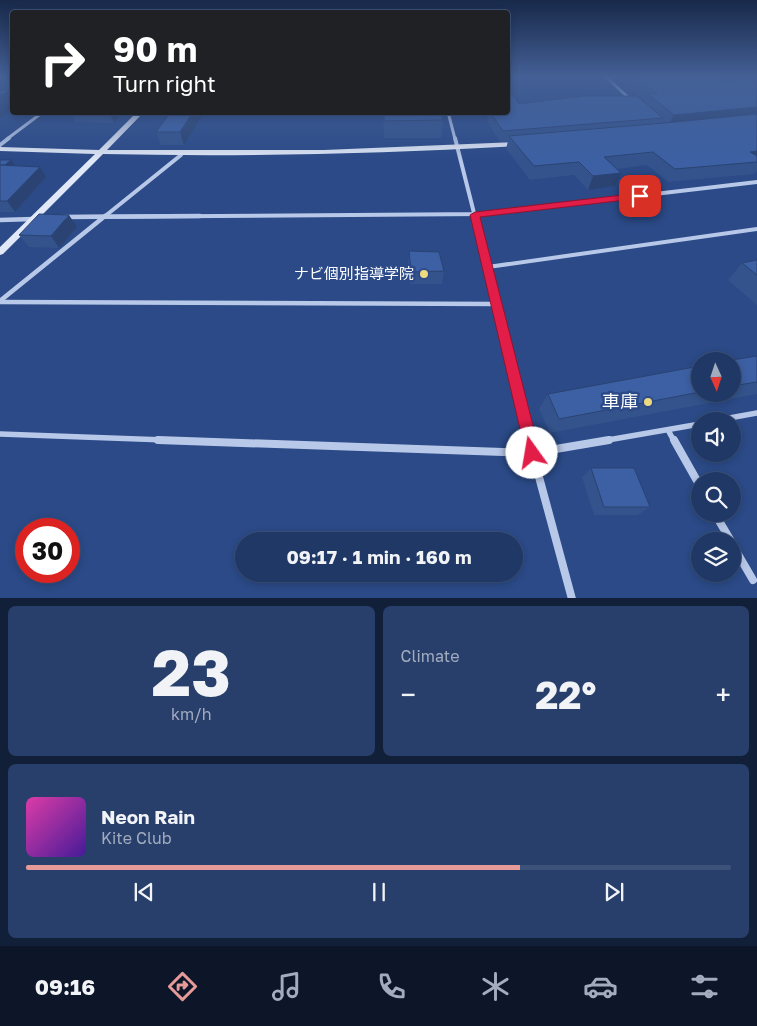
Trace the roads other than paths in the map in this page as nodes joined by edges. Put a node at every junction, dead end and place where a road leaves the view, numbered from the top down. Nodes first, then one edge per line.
1 (40, 115) edge
2 (138, 115) edge
3 (449, 115) edge
4 (524, 144) edge
5 (0, 145) edge
6 (458, 148) junction
7 (0, 150) edge
8 (100, 153) junction
9 (182, 155) junction
10 (757, 182) edge
11 (475, 215) junction
12 (58, 217) edge
13 (104, 217) junction
14 (41, 218) edge
15 (32, 219) junction
16 (0, 220) edge
17 (757, 228) edge
18 (0, 252) edge
19 (488, 266) junction
20 (0, 301) edge
21 (497, 304) junction
22 (757, 412) edge
23 (741, 415) edge
24 (691, 426) edge
25 (668, 430) junction
26 (0, 434) edge
27 (532, 453) junction
28 (692, 472) edge
29 (741, 559) edge
30 (753, 580) dead end
31 (572, 598) edge

1 - 5 street
2 - 8 street
3 - 6 street
4 - 6 street
6 - 9 street
6 - 11 street
7 - 8 street
8 - 9 street
8 - 15 street
9 - 13 street
10 - 11 street
11 - 13 street
11 - 19 street
12 - 13 street
13 - 20 street
14 - 15 street
15 - 16 street
15 - 18 street
17 - 19 lane
19 - 21 street
20 - 21 street
21 - 27 street
22 - 23 street
24 - 25 street
25 - 27 street
25 - 28 street
26 - 27 street
27 - 31 street
29 - 30 street

